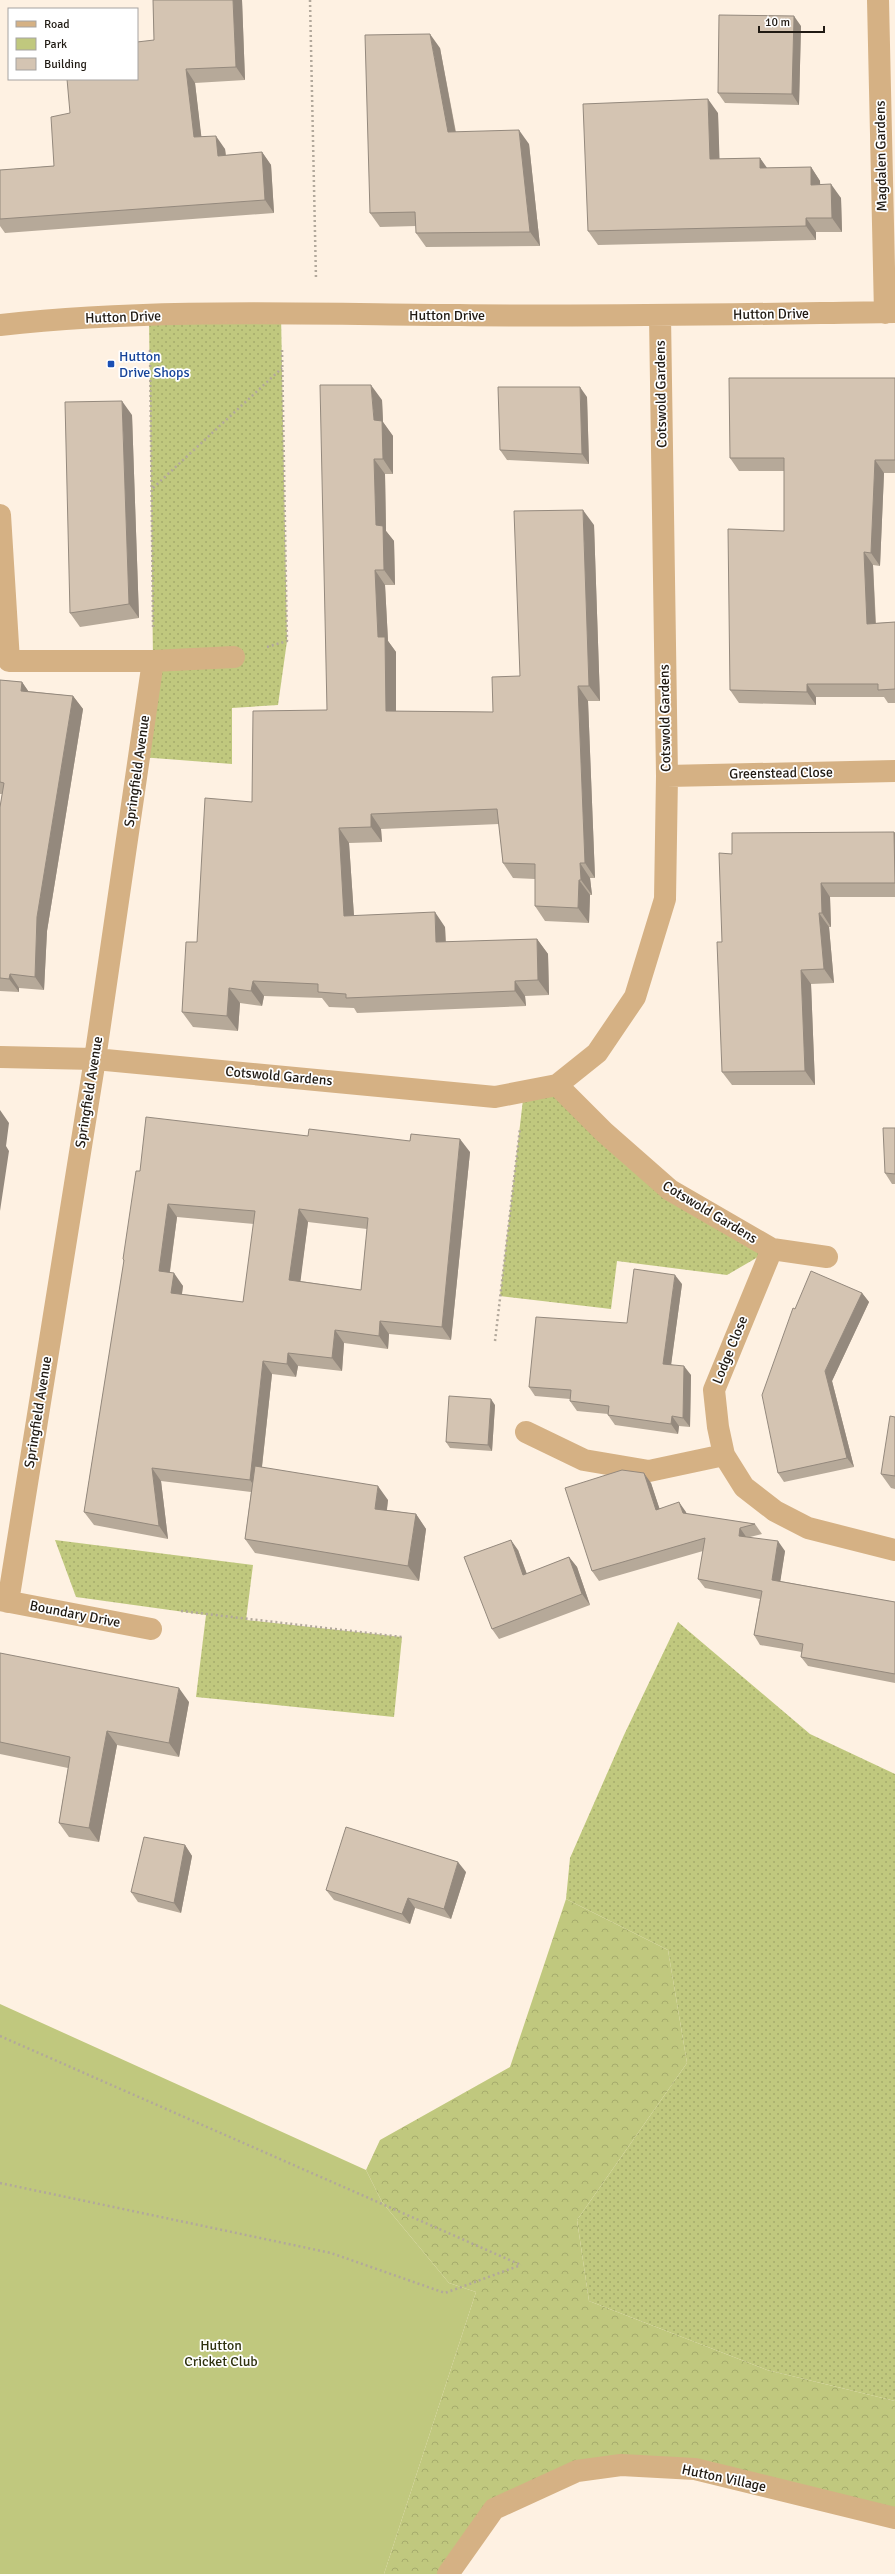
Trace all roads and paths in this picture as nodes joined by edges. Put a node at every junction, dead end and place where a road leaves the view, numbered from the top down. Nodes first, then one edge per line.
1 (310, 0) edge
2 (878, 0) edge
3 (890, 312) edge
4 (281, 314) junction
5 (318, 314) junction
6 (149, 316) junction
7 (660, 316) junction
8 (0, 325) edge
9 (282, 368) junction
10 (152, 489) junction
11 (0, 515) edge
12 (234, 657) joint
13 (153, 661) junction
14 (895, 771) edge
15 (667, 776) junction
16 (0, 1057) edge
17 (95, 1059) junction
18 (557, 1085) junction
19 (524, 1091) junction
20 (772, 1249) junction
21 (827, 1257) dead end
22 (495, 1341) dead end
23 (526, 1432) dead end
24 (724, 1455) junction
25 (895, 1550) edge
26 (4, 1601) edge
27 (151, 1629) joint
28 (402, 1638) dead end
29 (0, 2036) edge
30 (0, 2183) edge
31 (895, 2518) edge
32 (448, 2574) edge

1 - 5 path
2 - 3 street, Magdalen Gardens
3 - 7 street, Hutton Drive
4 - 5 street, Hutton Drive
4 - 6 street, Hutton Drive
4 - 9 path
5 - 7 street, Hutton Drive
6 - 8 street, Hutton Drive
6 - 10 path
7 - 15 street, Cotswold Gardens
9 - 10 path
9 - 12 path
10 - 13 path
11 - 13 street
12 - 13 street
13 - 17 street, Springfield Avenue
14 - 15 street, Greenstead Close
15 - 18 street, Cotswold Gardens
16 - 17 street, Cotswold Gardens
17 - 19 street, Cotswold Gardens
17 - 26 street, Springfield Avenue
18 - 19 street, Cotswold Gardens
18 - 20 street, Cotswold Gardens
19 - 22 path
20 - 21 street, Cotswold Gardens
20 - 24 street, Lodge Close
23 - 24 street
24 - 25 street, Lodge Close
26 - 27 street, Boundary Drive
27 - 28 path
29 - 30 path
31 - 32 street, Hutton Village

